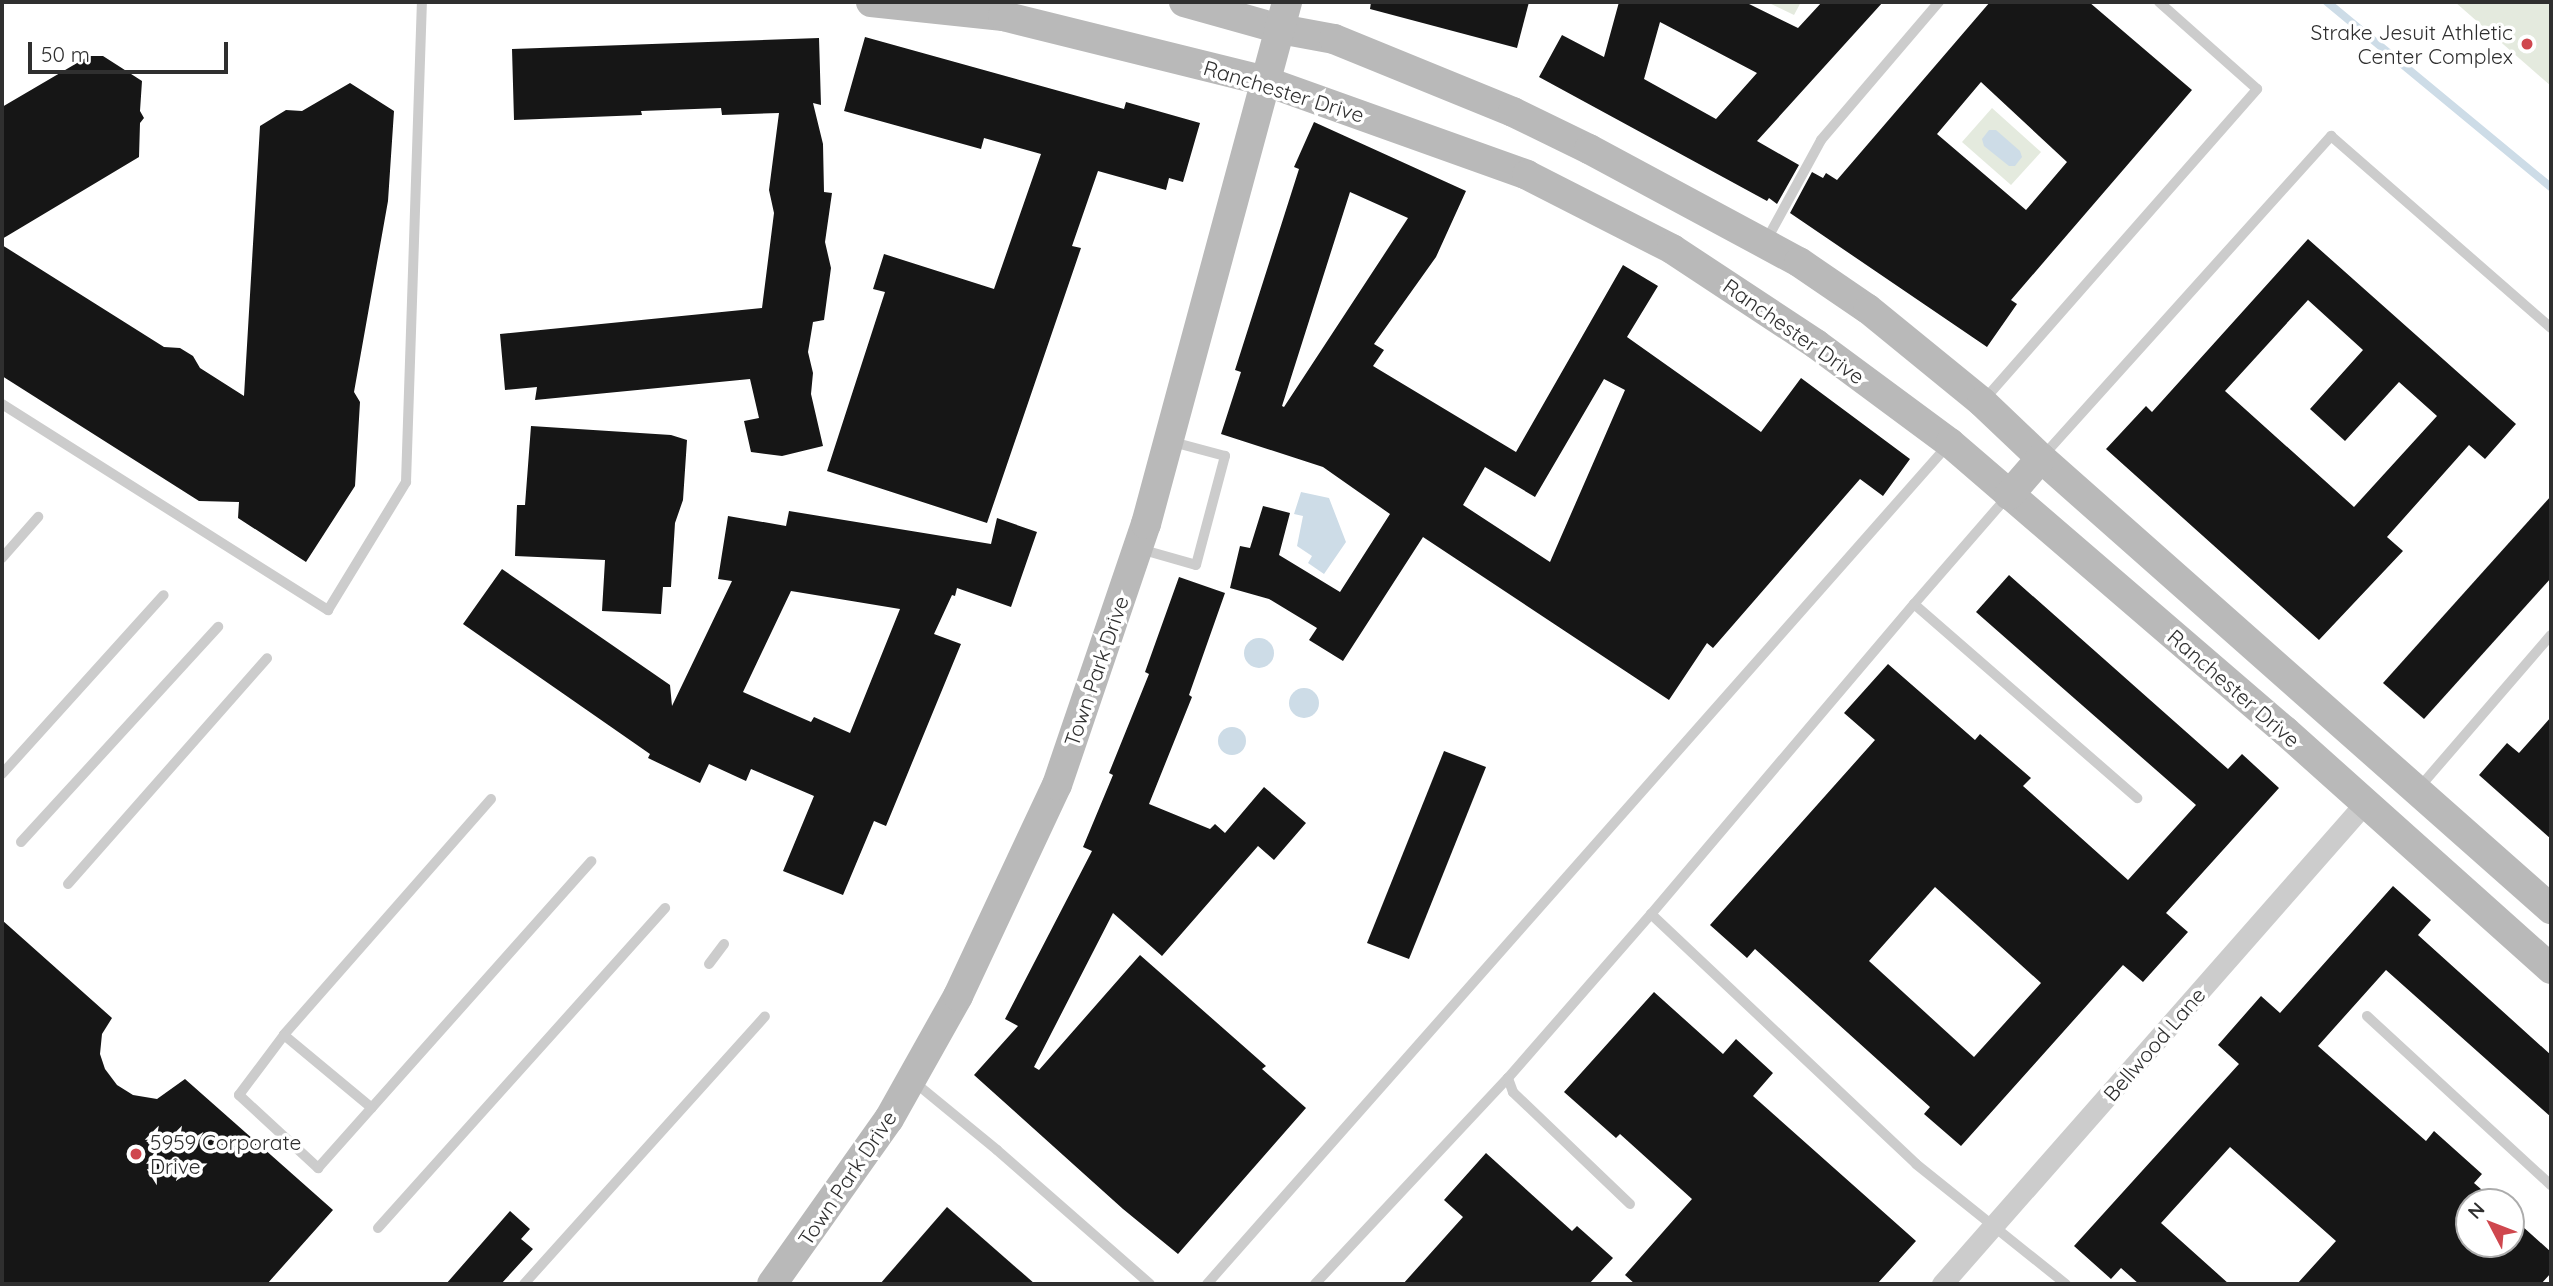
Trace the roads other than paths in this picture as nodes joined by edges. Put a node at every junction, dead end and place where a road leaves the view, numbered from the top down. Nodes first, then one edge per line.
1 (422, 2) edge
2 (871, 2) edge
3 (1184, 2) edge
4 (1939, 2) edge
5 (2159, 2) edge
6 (1283, 15) edge
7 (1265, 81) junction
8 (1692, 206) junction
9 (1765, 243) junction
10 (1672, 249) junction
11 (2551, 328) edge
12 (1982, 402) junction
13 (2, 404) edge
14 (1169, 441) junction
15 (1950, 443) junction
16 (2041, 458) junction
17 (2008, 495) junction
18 (38, 517) dead end
19 (1138, 548) junction
20 (2, 558) edge
21 (164, 594) dead end
22 (1913, 604) junction
23 (218, 627) dead end
24 (2551, 635) edge
25 (267, 658) dead end
26 (2313, 699) junction
27 (2285, 731) junction
28 (2, 774) edge
29 (2416, 790) junction
30 (2137, 798) dead end
31 (491, 799) dead end
32 (2365, 803) junction
33 (21, 842) dead end
34 (592, 861) dead end
35 (68, 884) dead end
36 (665, 908) dead end
37 (2551, 909) edge
38 (1651, 914) junction
39 (724, 944) dead end
40 (709, 964) dead end
41 (2551, 969) edge
42 (765, 1016) dead end
43 (2367, 1016) dead end
44 (284, 1035) junction
45 (1508, 1078) junction
46 (911, 1079) junction
47 (372, 1108) junction
48 (2551, 1185) edge
49 (1630, 1204) dead end
50 (1993, 1227) junction
51 (378, 1228) dead end
52 (524, 1284) edge
53 (772, 1284) edge
54 (1150, 1284) edge
55 (1207, 1284) edge
56 (1315, 1284) edge
57 (1942, 1284) edge
58 (2066, 1284) edge

1 - 13 lane
2 - 7 street, Ranchester Drive
3 - 6 street, Ranchester Drive
4 - 9 lane
5 - 12 lane
6 - 7 street, Town Park Drive
6 - 8 street, Ranchester Drive
7 - 10 street, Ranchester Drive
7 - 14 street, Town Park Drive
8 - 9 street, Ranchester Drive
8 - 10 street
9 - 12 street, Ranchester Drive
10 - 15 street, Ranchester Drive
11 - 16 lane
12 - 16 street, Ranchester Drive
14 - 19 street, Town Park Drive
14 - 19 lane
15 - 17 street, Ranchester Drive
15 - 55 lane
16 - 17 street
16 - 26 street, Ranchester Drive
17 - 22 lane
17 - 27 street, Ranchester Drive
18 - 20 lane
19 - 46 street, Town Park Drive
21 - 28 lane
22 - 30 lane
22 - 38 lane
23 - 33 lane
24 - 29 lane
25 - 35 lane
26 - 27 street
26 - 29 street, Ranchester Drive
27 - 32 street, Ranchester Drive
29 - 37 street, Ranchester Drive
31 - 44 lane
32 - 41 street, Ranchester Drive
32 - 50 street, Bellwood Lane
34 - 47 lane
36 - 51 lane
38 - 45 lane
38 - 50 lane
39 - 40 lane
42 - 52 lane
43 - 48 lane
44 - 47 lane
44 - 47 lane
45 - 49 lane
45 - 56 lane
46 - 53 street, Town Park Drive
46 - 54 lane
50 - 57 street, Bellwood Lane
50 - 58 lane

